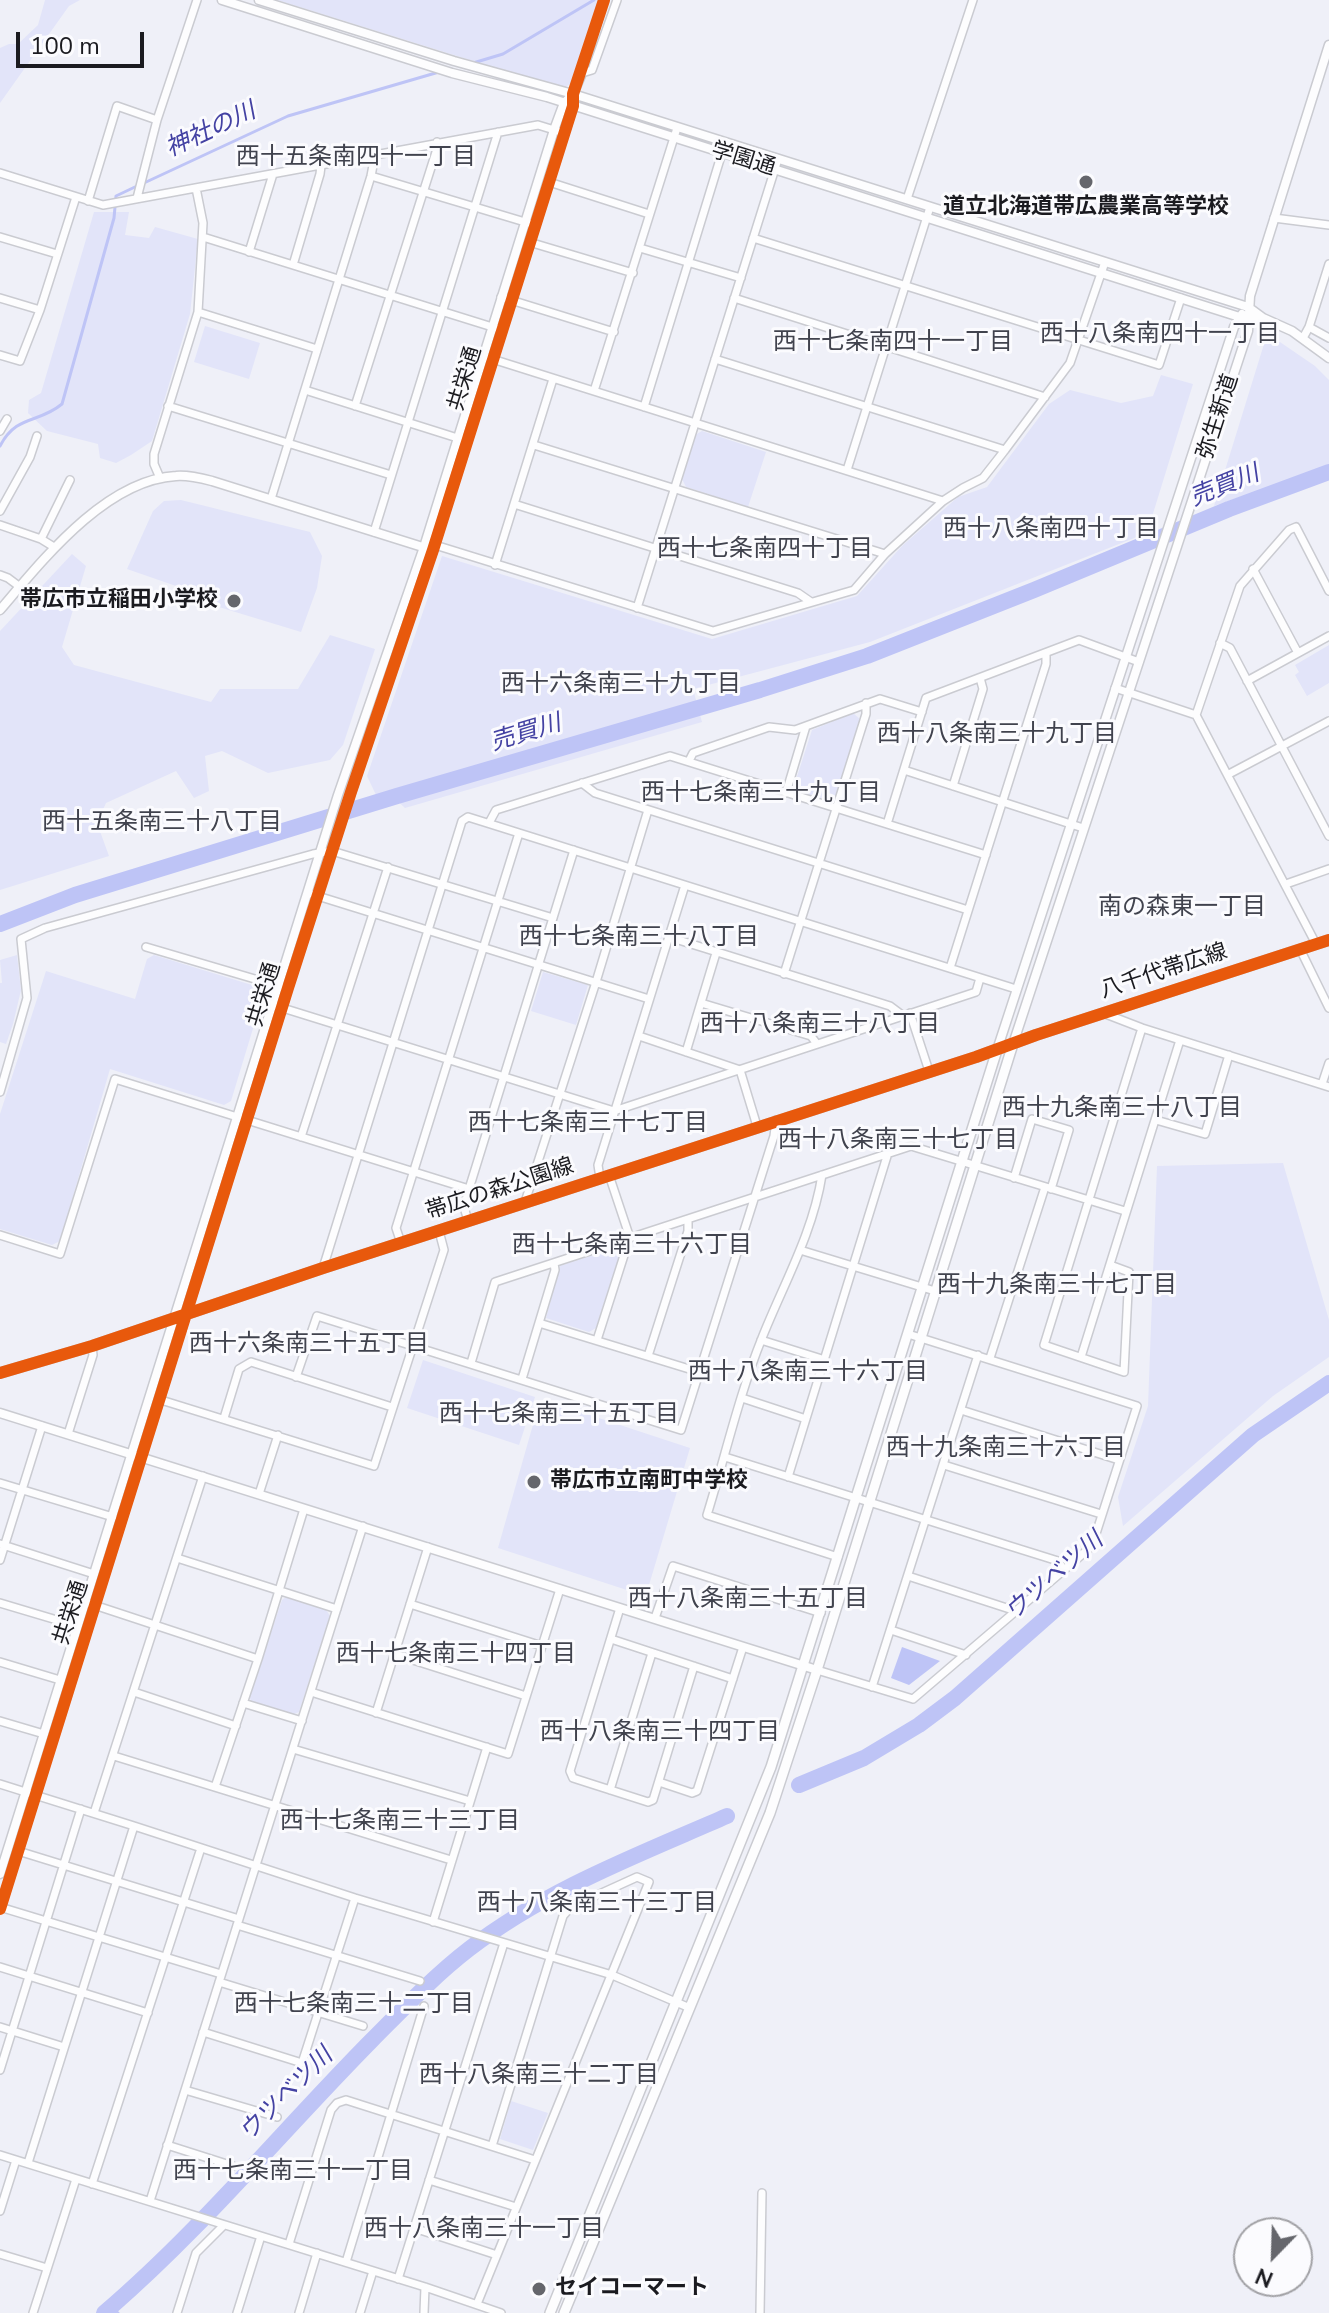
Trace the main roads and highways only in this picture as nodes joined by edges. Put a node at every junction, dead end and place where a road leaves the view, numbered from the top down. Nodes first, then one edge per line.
1 (1329, 940) edge
2 (1013, 1044) junction
3 (997, 1050) junction
4 (0, 1373) edge
5 (550, 2313) edge
6 (564, 2313) edge

1 - 2 main road, 八千代帯広線
2 - 3 main road, 帯広の森公園線
2 - 6 main road
3 - 4 main road, 帯広の森公園線
3 - 5 main road

